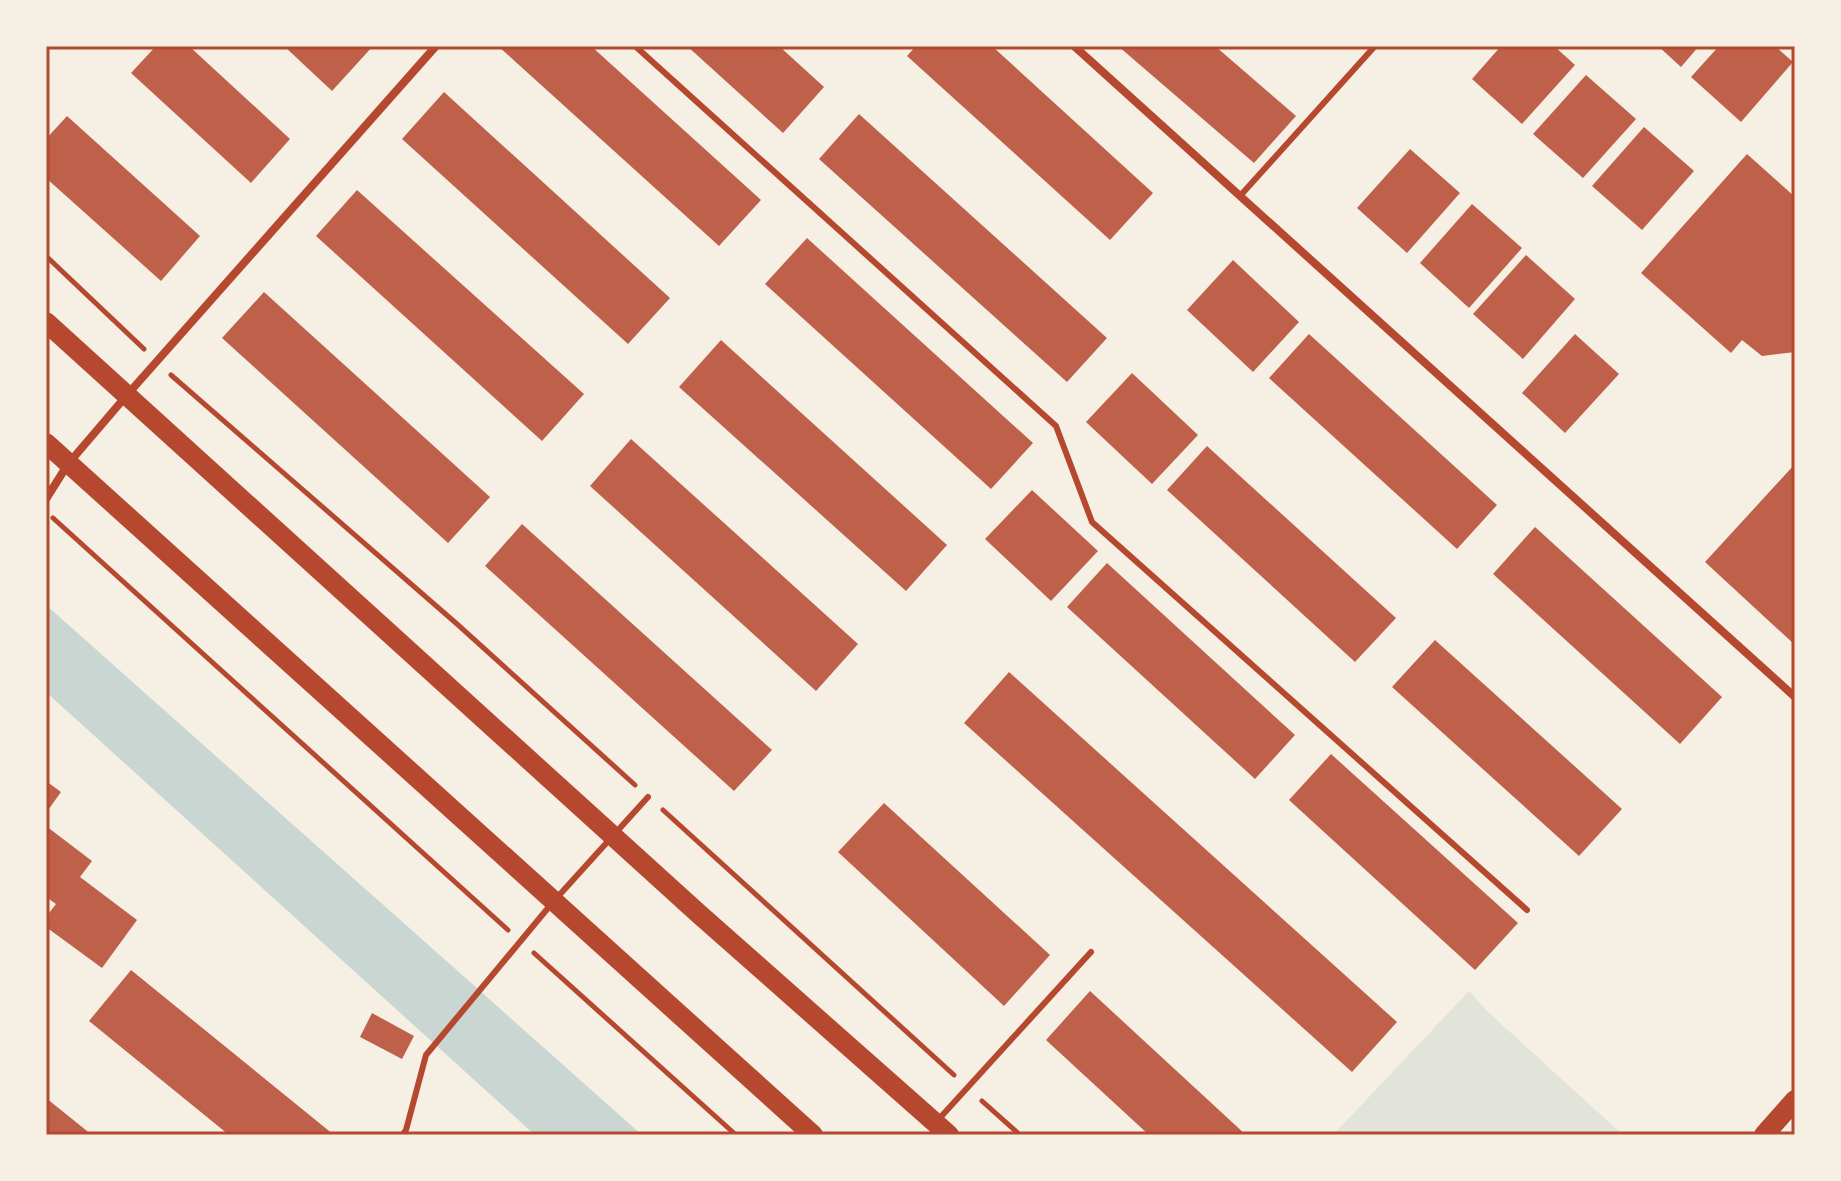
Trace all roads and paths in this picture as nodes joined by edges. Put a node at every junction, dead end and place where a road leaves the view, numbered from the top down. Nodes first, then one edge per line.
1 (436, 46) edge
2 (635, 46) edge
3 (1074, 46) edge
4 (1375, 46) edge
5 (1240, 196) junction
6 (46, 256) edge
7 (46, 322) edge
8 (156, 362) junction
9 (127, 395) junction
10 (46, 443) edge
11 (68, 464) junction
12 (46, 499) edge
13 (46, 512) edge
14 (1795, 697) edge
15 (648, 797) junction
16 (612, 835) junction
17 (553, 902) junction
18 (1527, 910) dead end
19 (521, 941) junction
20 (1091, 952) dead end
21 (968, 1087) junction
22 (1795, 1100) edge
23 (942, 1129) edge
24 (404, 1132) edge
25 (413, 1135) edge
26 (736, 1135) edge
27 (813, 1135) edge
28 (1020, 1135) edge
29 (1764, 1135) edge

1 - 8 street
2 - 18 lane
3 - 5 street
4 - 5 lane
5 - 14 street
6 - 8 path
7 - 9 main road
8 - 9 street
8 - 15 path
9 - 11 street
9 - 16 main road
10 - 11 main road
11 - 12 street
11 - 17 main road
13 - 19 path
15 - 16 lane
15 - 21 path
16 - 17 lane
16 - 23 main road
17 - 19 lane
17 - 27 main road
19 - 24 lane
19 - 26 path
20 - 21 lane
21 - 23 lane
21 - 28 path
22 - 29 main road
24 - 25 lane

